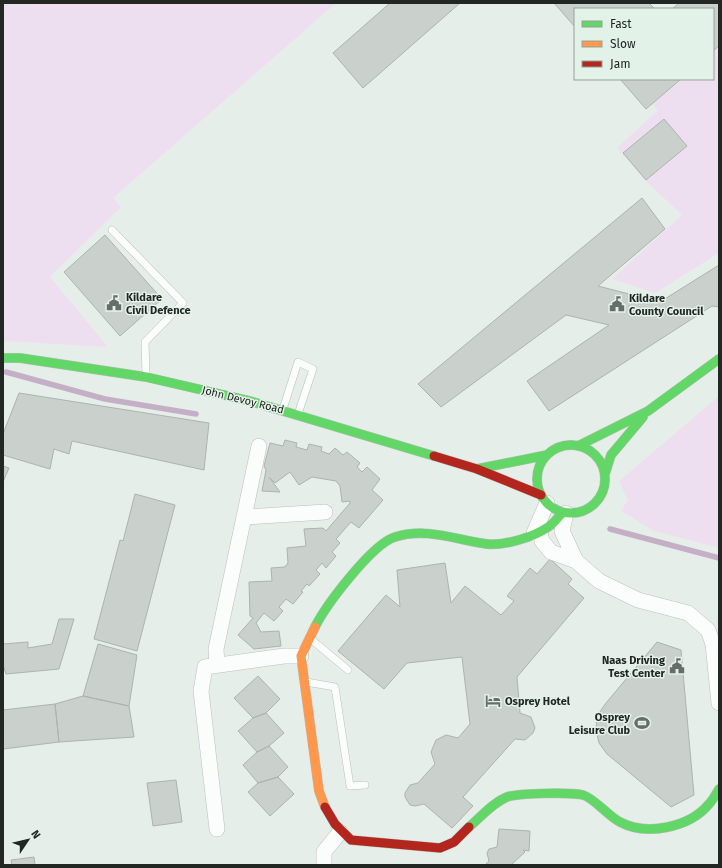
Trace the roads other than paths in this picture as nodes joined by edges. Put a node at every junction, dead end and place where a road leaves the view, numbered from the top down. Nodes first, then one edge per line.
1 (112, 230) dead end
2 (3, 358) edge
3 (719, 359) edge
4 (146, 377) junction
5 (283, 409) junction
6 (648, 411) junction
7 (298, 415) junction
8 (259, 446) dead end
9 (578, 446) junction
10 (547, 455) junction
11 (477, 469) junction
12 (605, 474) junction
13 (544, 499) junction
14 (325, 512) dead end
15 (564, 512) junction
16 (245, 517) junction
17 (537, 530) junction
18 (576, 561) junction
19 (310, 638) junction
20 (301, 656) junction
21 (217, 665) junction
22 (348, 670) dead end
23 (304, 681) junction
24 (719, 702) edge
25 (365, 786) dead end
26 (719, 789) edge
27 (217, 829) dead end
28 (340, 832) junction
29 (324, 865) edge

1 - 4 lane
2 - 4 street, John Devoy Road
3 - 6 street
4 - 5 street, John Devoy Road
5 - 7 street, John Devoy Road
5 - 7 lane
6 - 9 street
6 - 12 street
7 - 11 street, John Devoy Road
8 - 16 street
9 - 10 street
9 - 12 street
10 - 11 street, John Devoy Road
10 - 13 street
11 - 13 street, John Devoy Road
12 - 15 street
13 - 15 street
13 - 17 street
14 - 16 street
15 - 17 street
15 - 18 street
16 - 21 street
17 - 18 street
17 - 19 street
18 - 24 street
19 - 20 street
19 - 22 lane
20 - 21 street
20 - 23 street
21 - 27 street
23 - 25 lane
23 - 28 street
26 - 28 street
28 - 29 street

